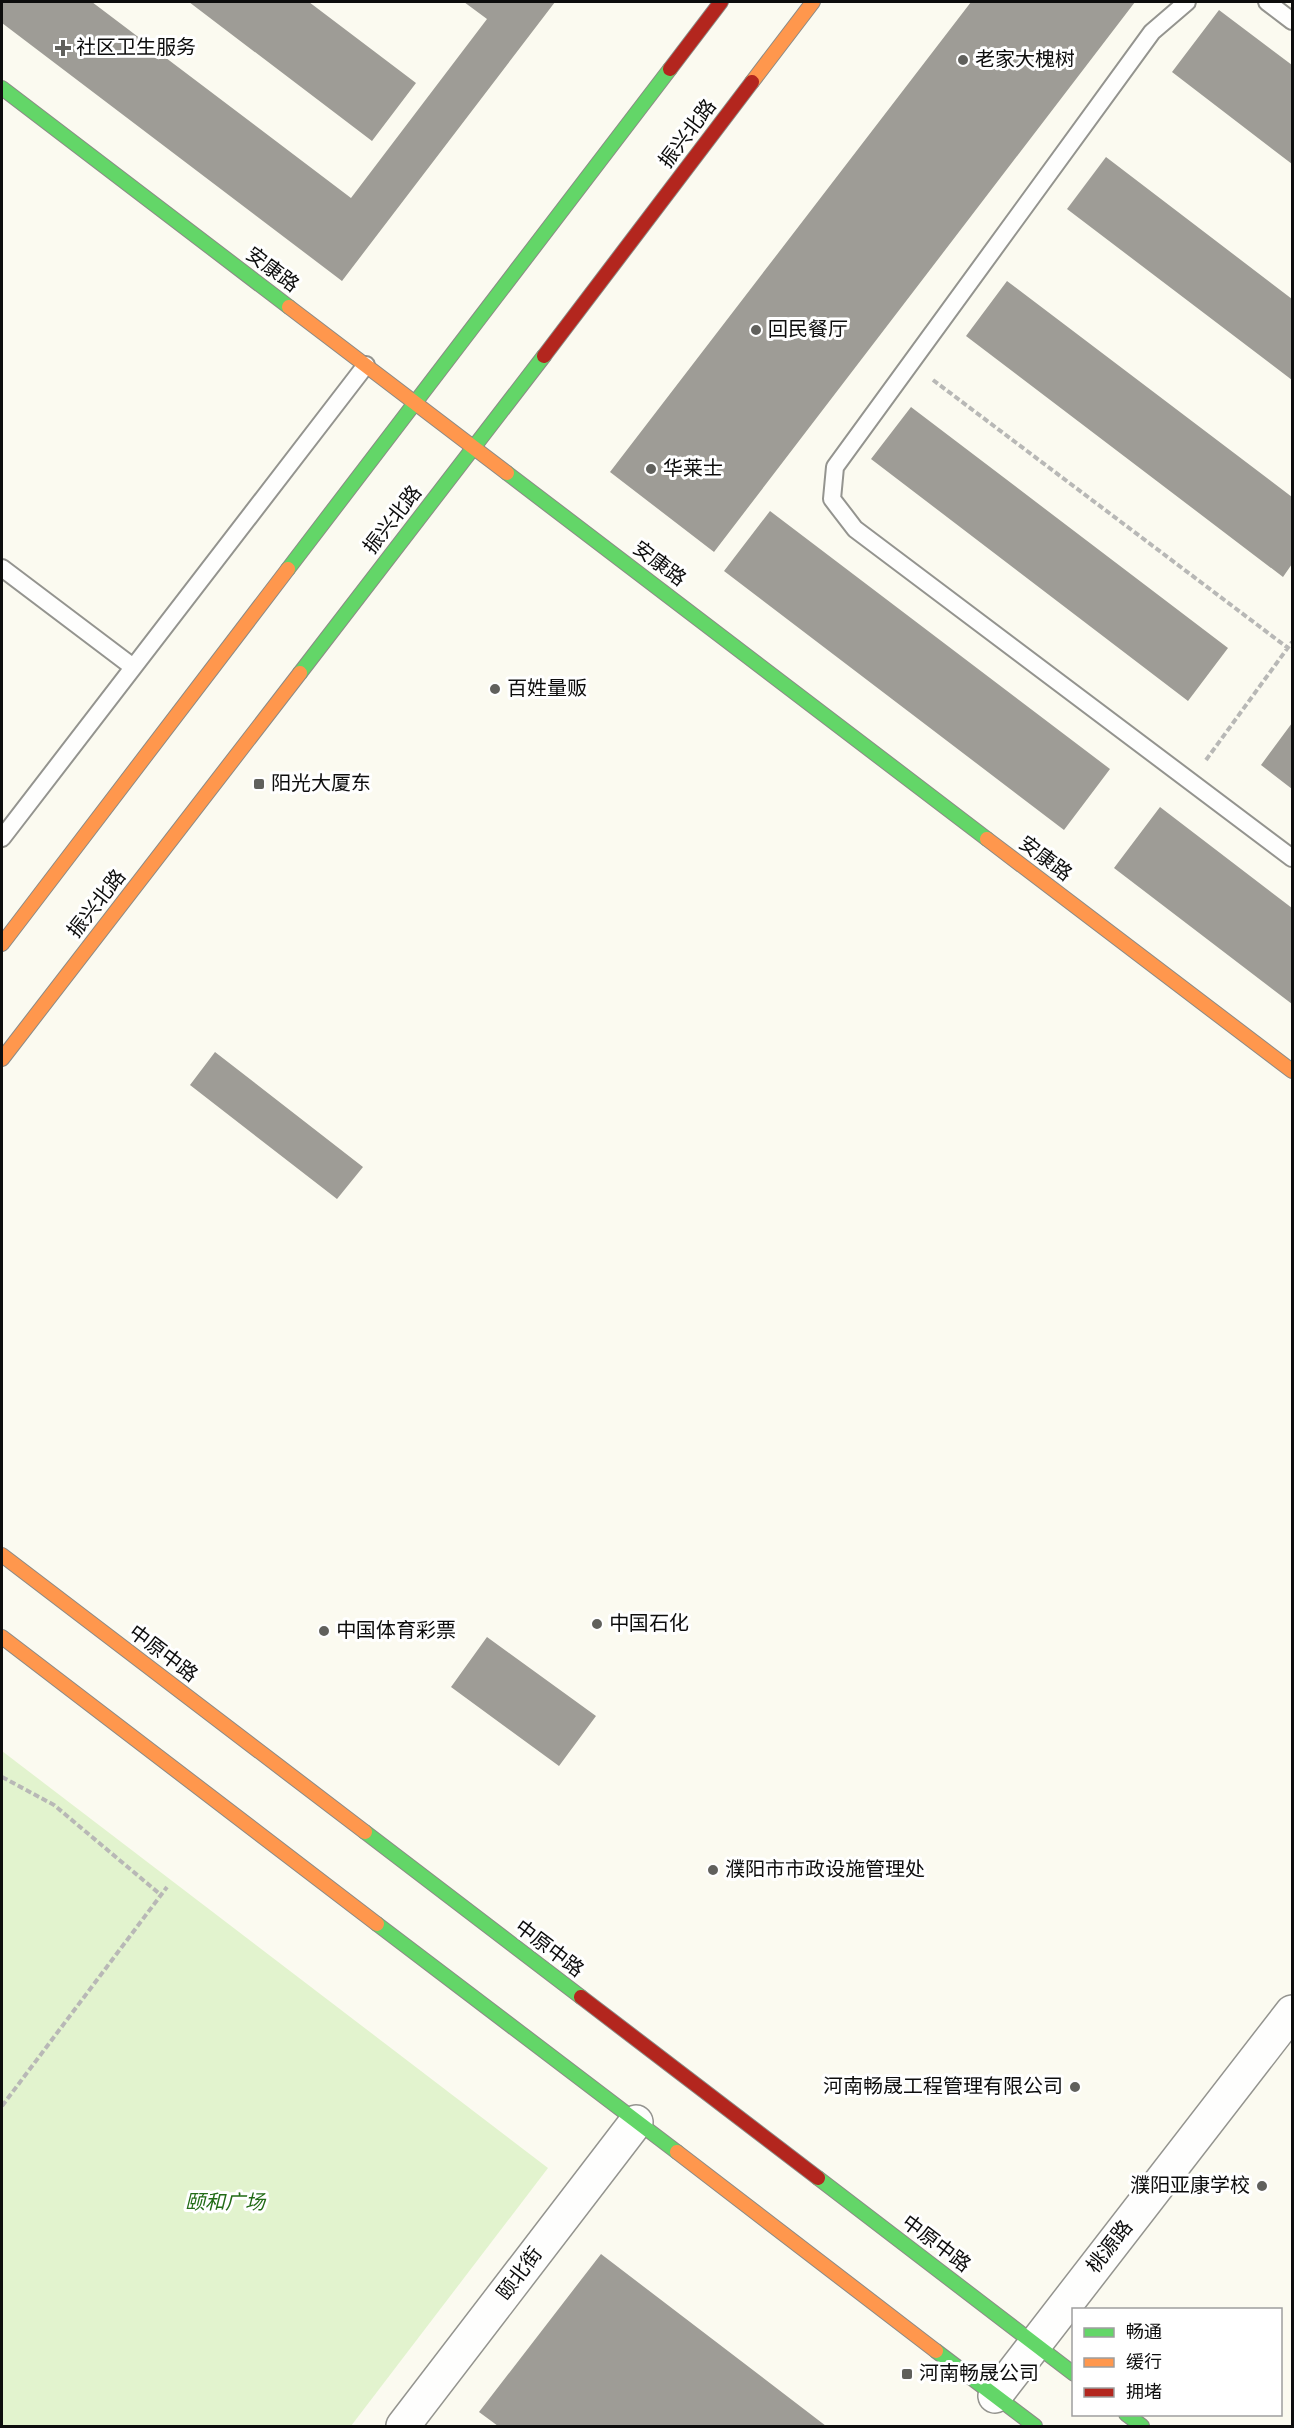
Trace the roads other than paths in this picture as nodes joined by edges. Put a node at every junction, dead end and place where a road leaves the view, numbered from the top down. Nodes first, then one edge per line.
1 (721, 2) edge
2 (813, 2) edge
3 (1187, 2) edge
4 (1267, 2) edge
5 (1293, 21) edge
6 (2, 88) edge
7 (366, 365) junction
8 (415, 403) junction
9 (474, 448) junction
10 (2, 568) edge
11 (133, 667) junction
12 (2, 838) edge
13 (1293, 858) edge
14 (2, 944) edge
15 (2, 1059) edge
16 (1293, 1071) edge
17 (2, 1555) edge
18 (2, 1637) edge
19 (1293, 2012) edge
20 (636, 2122) junction
21 (1034, 2345) junction
22 (1072, 2373) edge
23 (995, 2396) junction
24 (1127, 2416) edge
25 (404, 2427) edge
26 (1035, 2427) edge
27 (1142, 2427) edge

1 - 8 street
2 - 9 street, 振兴北路
3 - 13 lane
4 - 5 lane
6 - 7 street, 安康路
7 - 8 street, 安康路
7 - 11 lane
8 - 9 street, 安康路
8 - 14 street
9 - 15 street, 振兴北路
9 - 16 street, 安康路
10 - 11 lane
11 - 12 lane
17 - 21 street, 中原中路
18 - 20 street
19 - 21 street, 桃源路
20 - 23 street
20 - 25 street, 颐北街
21 - 22 street, 中原中路
21 - 23 street, 桃源路
23 - 26 street
24 - 27 street

